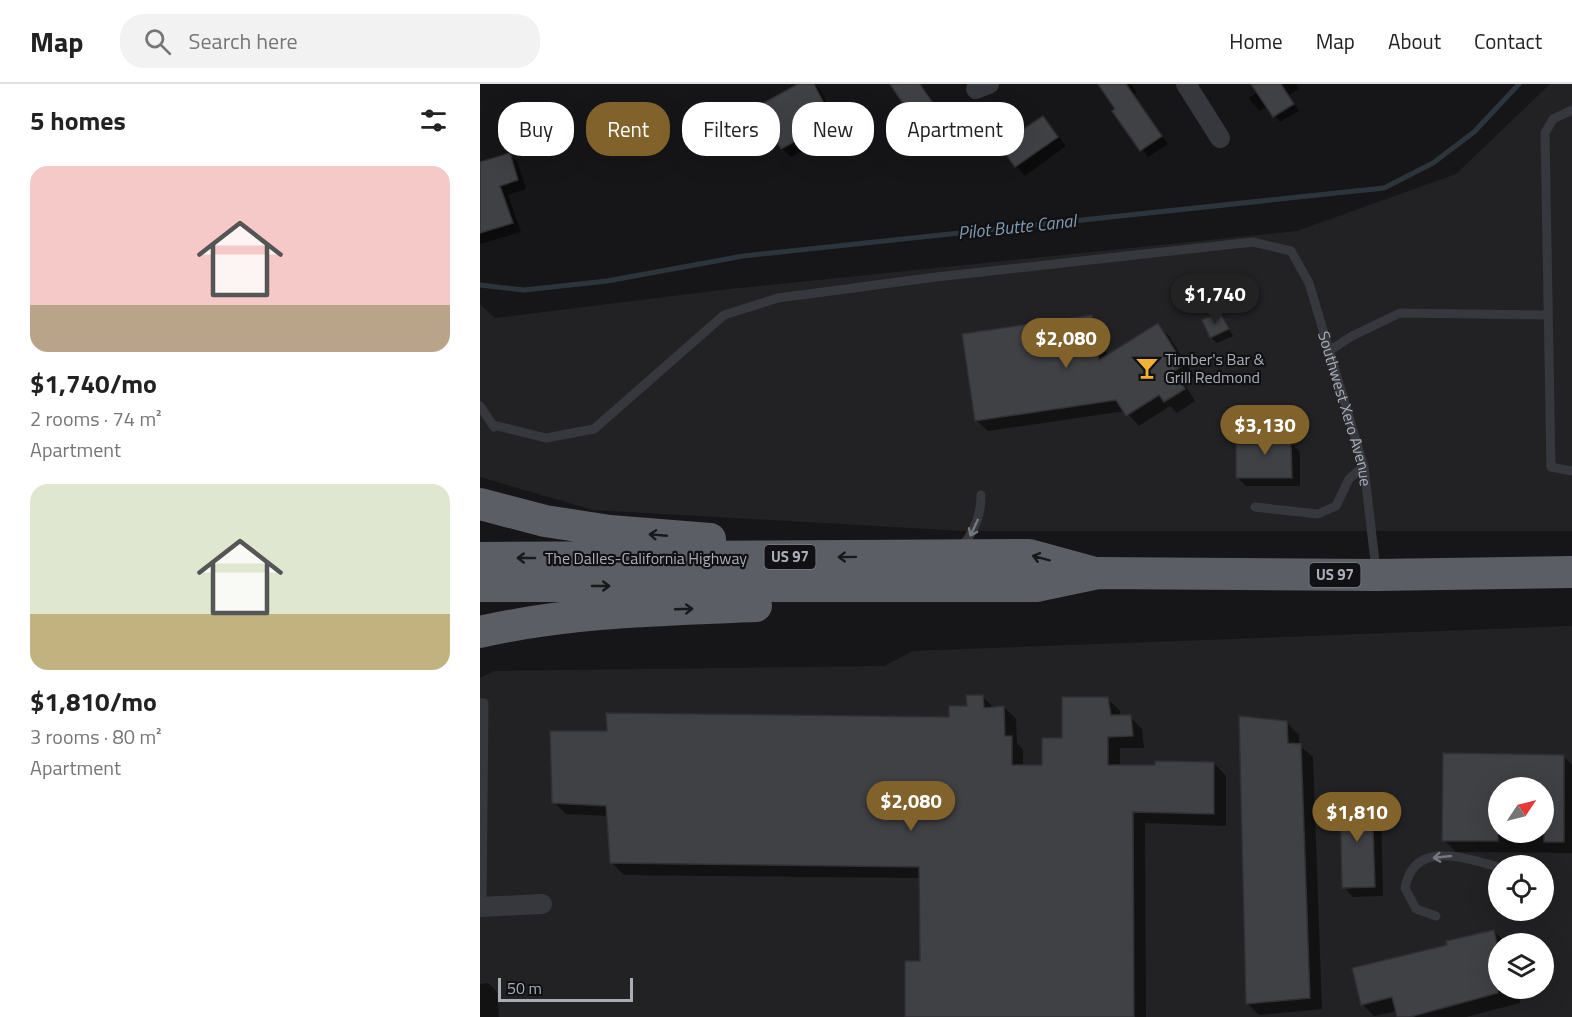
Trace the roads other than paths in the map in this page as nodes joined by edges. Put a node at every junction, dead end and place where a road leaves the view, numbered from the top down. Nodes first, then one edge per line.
1 (1186, 84) edge
2 (1572, 110) edge
3 (1220, 138) dead end
4 (1548, 315) junction
5 (1329, 351) junction
6 (480, 406) edge
7 (480, 423) edge
8 (493, 425) junction
9 (1572, 471) edge
10 (1365, 474) junction
11 (981, 495) dead end
12 (480, 504) edge
13 (1255, 507) dead end
14 (953, 556) junction
15 (480, 558) edge
16 (798, 558) junction
17 (1572, 572) edge
18 (1098, 573) junction
19 (1376, 575) junction
20 (480, 586) edge
21 (961, 586) junction
22 (480, 632) edge
23 (480, 703) edge
24 (481, 814) edge
25 (1488, 865) edge
26 (542, 904) dead end
27 (481, 907) edge
28 (1436, 916) dead end

1 - 3 street
2 - 4 lane
4 - 5 lane
4 - 9 lane
5 - 8 lane, Southwest Xero Avenue
5 - 10 lane, Southwest Xero Avenue
6 - 8 lane
7 - 8 lane
10 - 13 lane
10 - 19 lane, Southwest Xero Avenue
11 -> 14 lane
16 -> 12 highway
14 -> 16 highway, The Dalles-California Highway / US 97
18 -> 14 highway, The Dalles-California Highway / US 97
16 -> 15 highway, The Dalles-California Highway / US 97
17 - 19 highway, The Dalles-California Highway / US 97
18 - 19 highway, The Dalles-California Highway / US 97
18 - 21 highway, The Dalles-California Highway / US 97
20 -> 21 highway, The Dalles-California Highway / US 97
22 -> 21 highway
23 - 24 lane
24 - 27 lane
25 -> 28 lane
26 - 27 street

